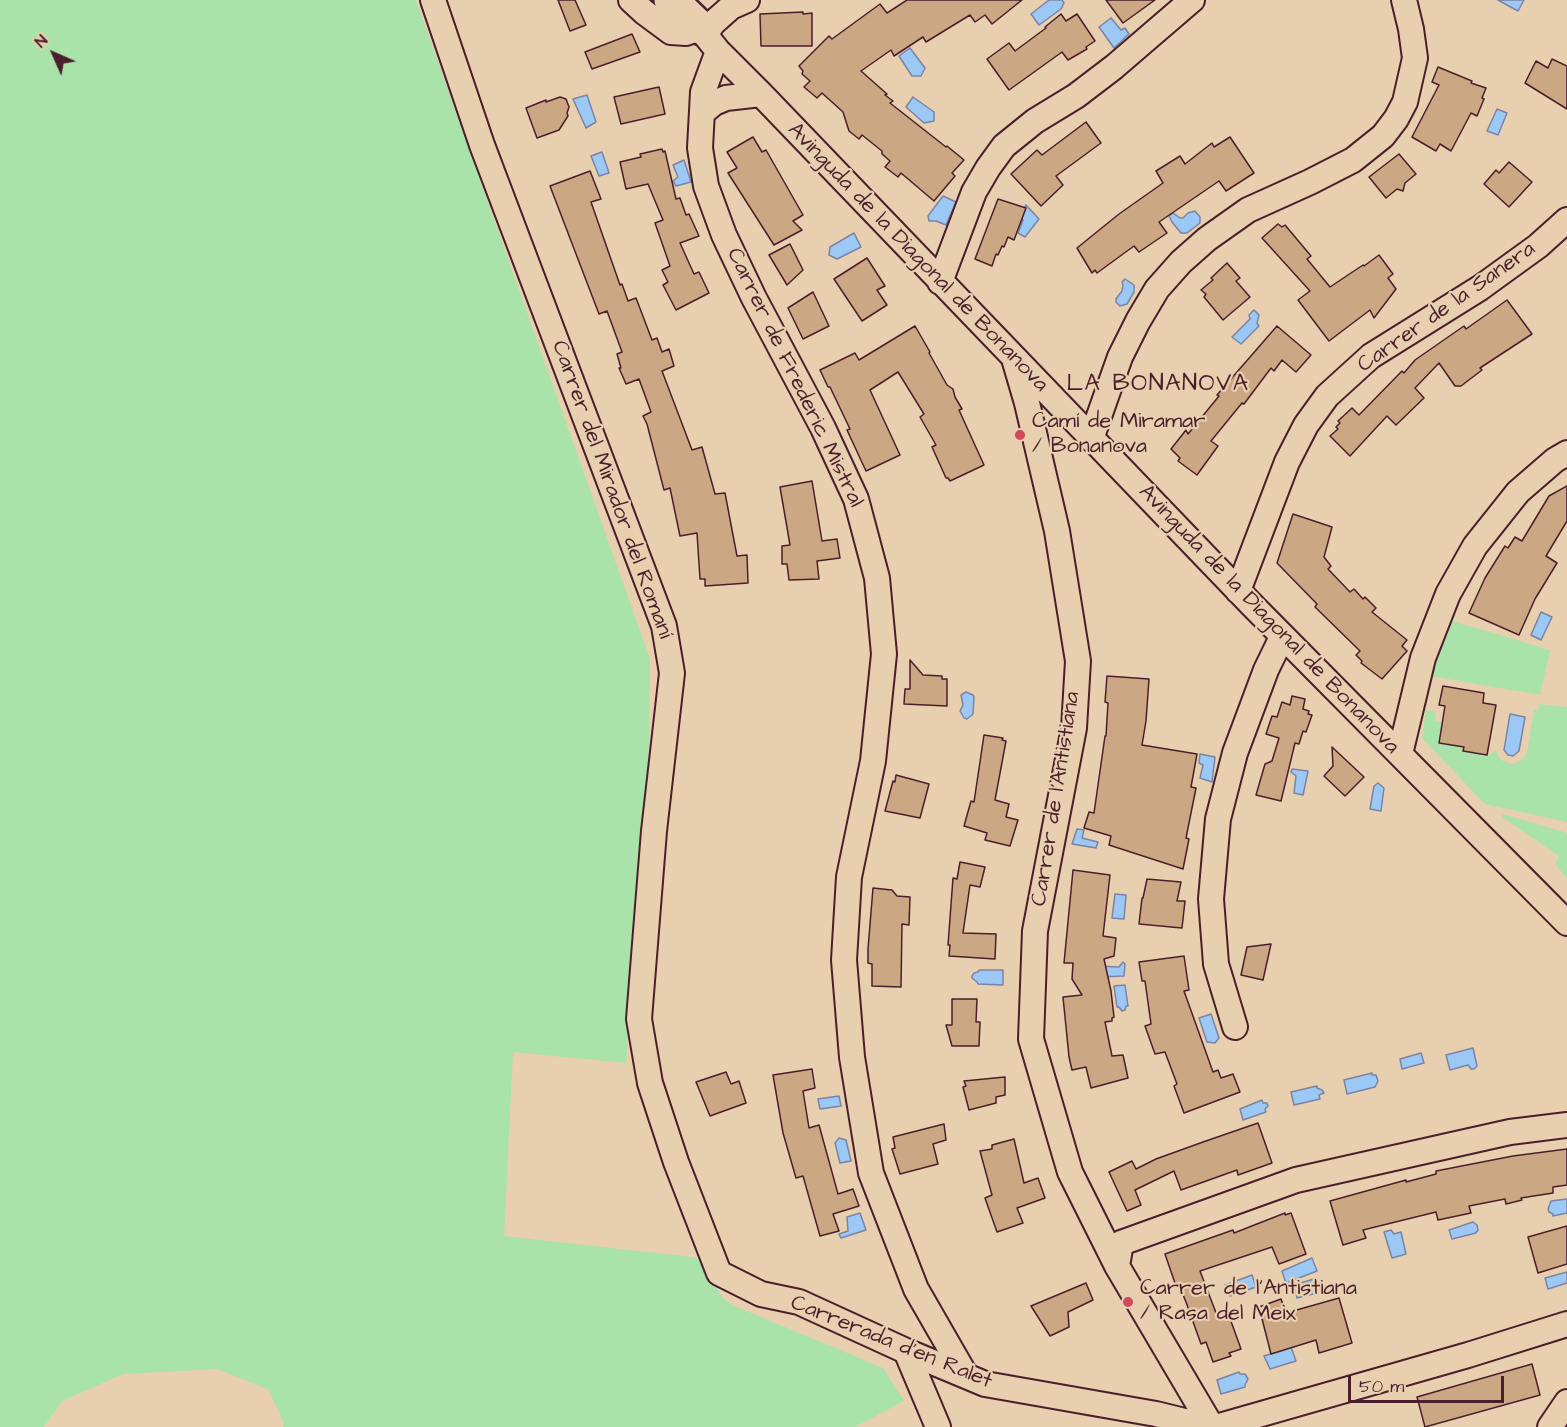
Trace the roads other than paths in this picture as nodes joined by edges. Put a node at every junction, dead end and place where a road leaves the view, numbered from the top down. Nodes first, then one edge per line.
1 (433, 0) edge
2 (631, 0) edge
3 (671, 0) edge
4 (747, 0) edge
5 (1192, 0) edge
6 (1404, 0) edge
7 (704, 28) edge
8 (761, 94) junction
9 (702, 113) junction
10 (1567, 220) edge
11 (940, 282) junction
12 (1015, 360) junction
13 (1091, 439) junction
14 (1567, 453) edge
15 (1238, 591) junction
16 (1282, 637) junction
17 (1400, 754) junction
18 (1567, 923) edge
19 (1235, 1027) dead end
20 (1567, 1125) edge
21 (1113, 1247) junction
22 (719, 1273) joint
23 (1567, 1324) edge
24 (906, 1351) junction
25 (966, 1376) junction
26 (1567, 1402) edge
27 (938, 1427) edge
28 (1212, 1427) edge
29 (1550, 1427) edge

1 - 22 street, Carrer del Mirador del Romaní
2 - 7 street
3 - 7 street
4 - 7 street
5 - 11 street
6 - 13 street
7 - 8 street, Avinguda de la Diagonal de Bonanova
7 - 9 street, Carrer de Frederic Mistral
8 - 9 street
8 - 11 street, Avinguda de la Diagonal de Bonanova
9 - 25 street, Carrer de Frederic Mistral
10 - 15 street, Carrer de la Sanera
11 - 12 street, Avinguda de la Diagonal de Bonanova
12 - 13 street, Avinguda de la Diagonal de Bonanova
12 - 21 street, Carrer de l'Antistiana
13 - 15 street, Avinguda de la Diagonal de Bonanova
14 - 17 street
15 - 16 street, Avinguda de la Diagonal de Bonanova
16 - 17 street, Avinguda de la Diagonal de Bonanova
16 - 19 street
17 - 18 street, Avinguda de la Diagonal de Bonanova
20 - 21 street
21 - 28 street, Carrer de l'Antistiana
22 - 24 street, Carrerada d'en Ralet
23 - 28 street, Carrerada d'en Ralet
24 - 25 street, Carrerada d'en Ralet
24 - 27 street
25 - 28 street, Carrerada d'en Ralet
26 - 29 street

